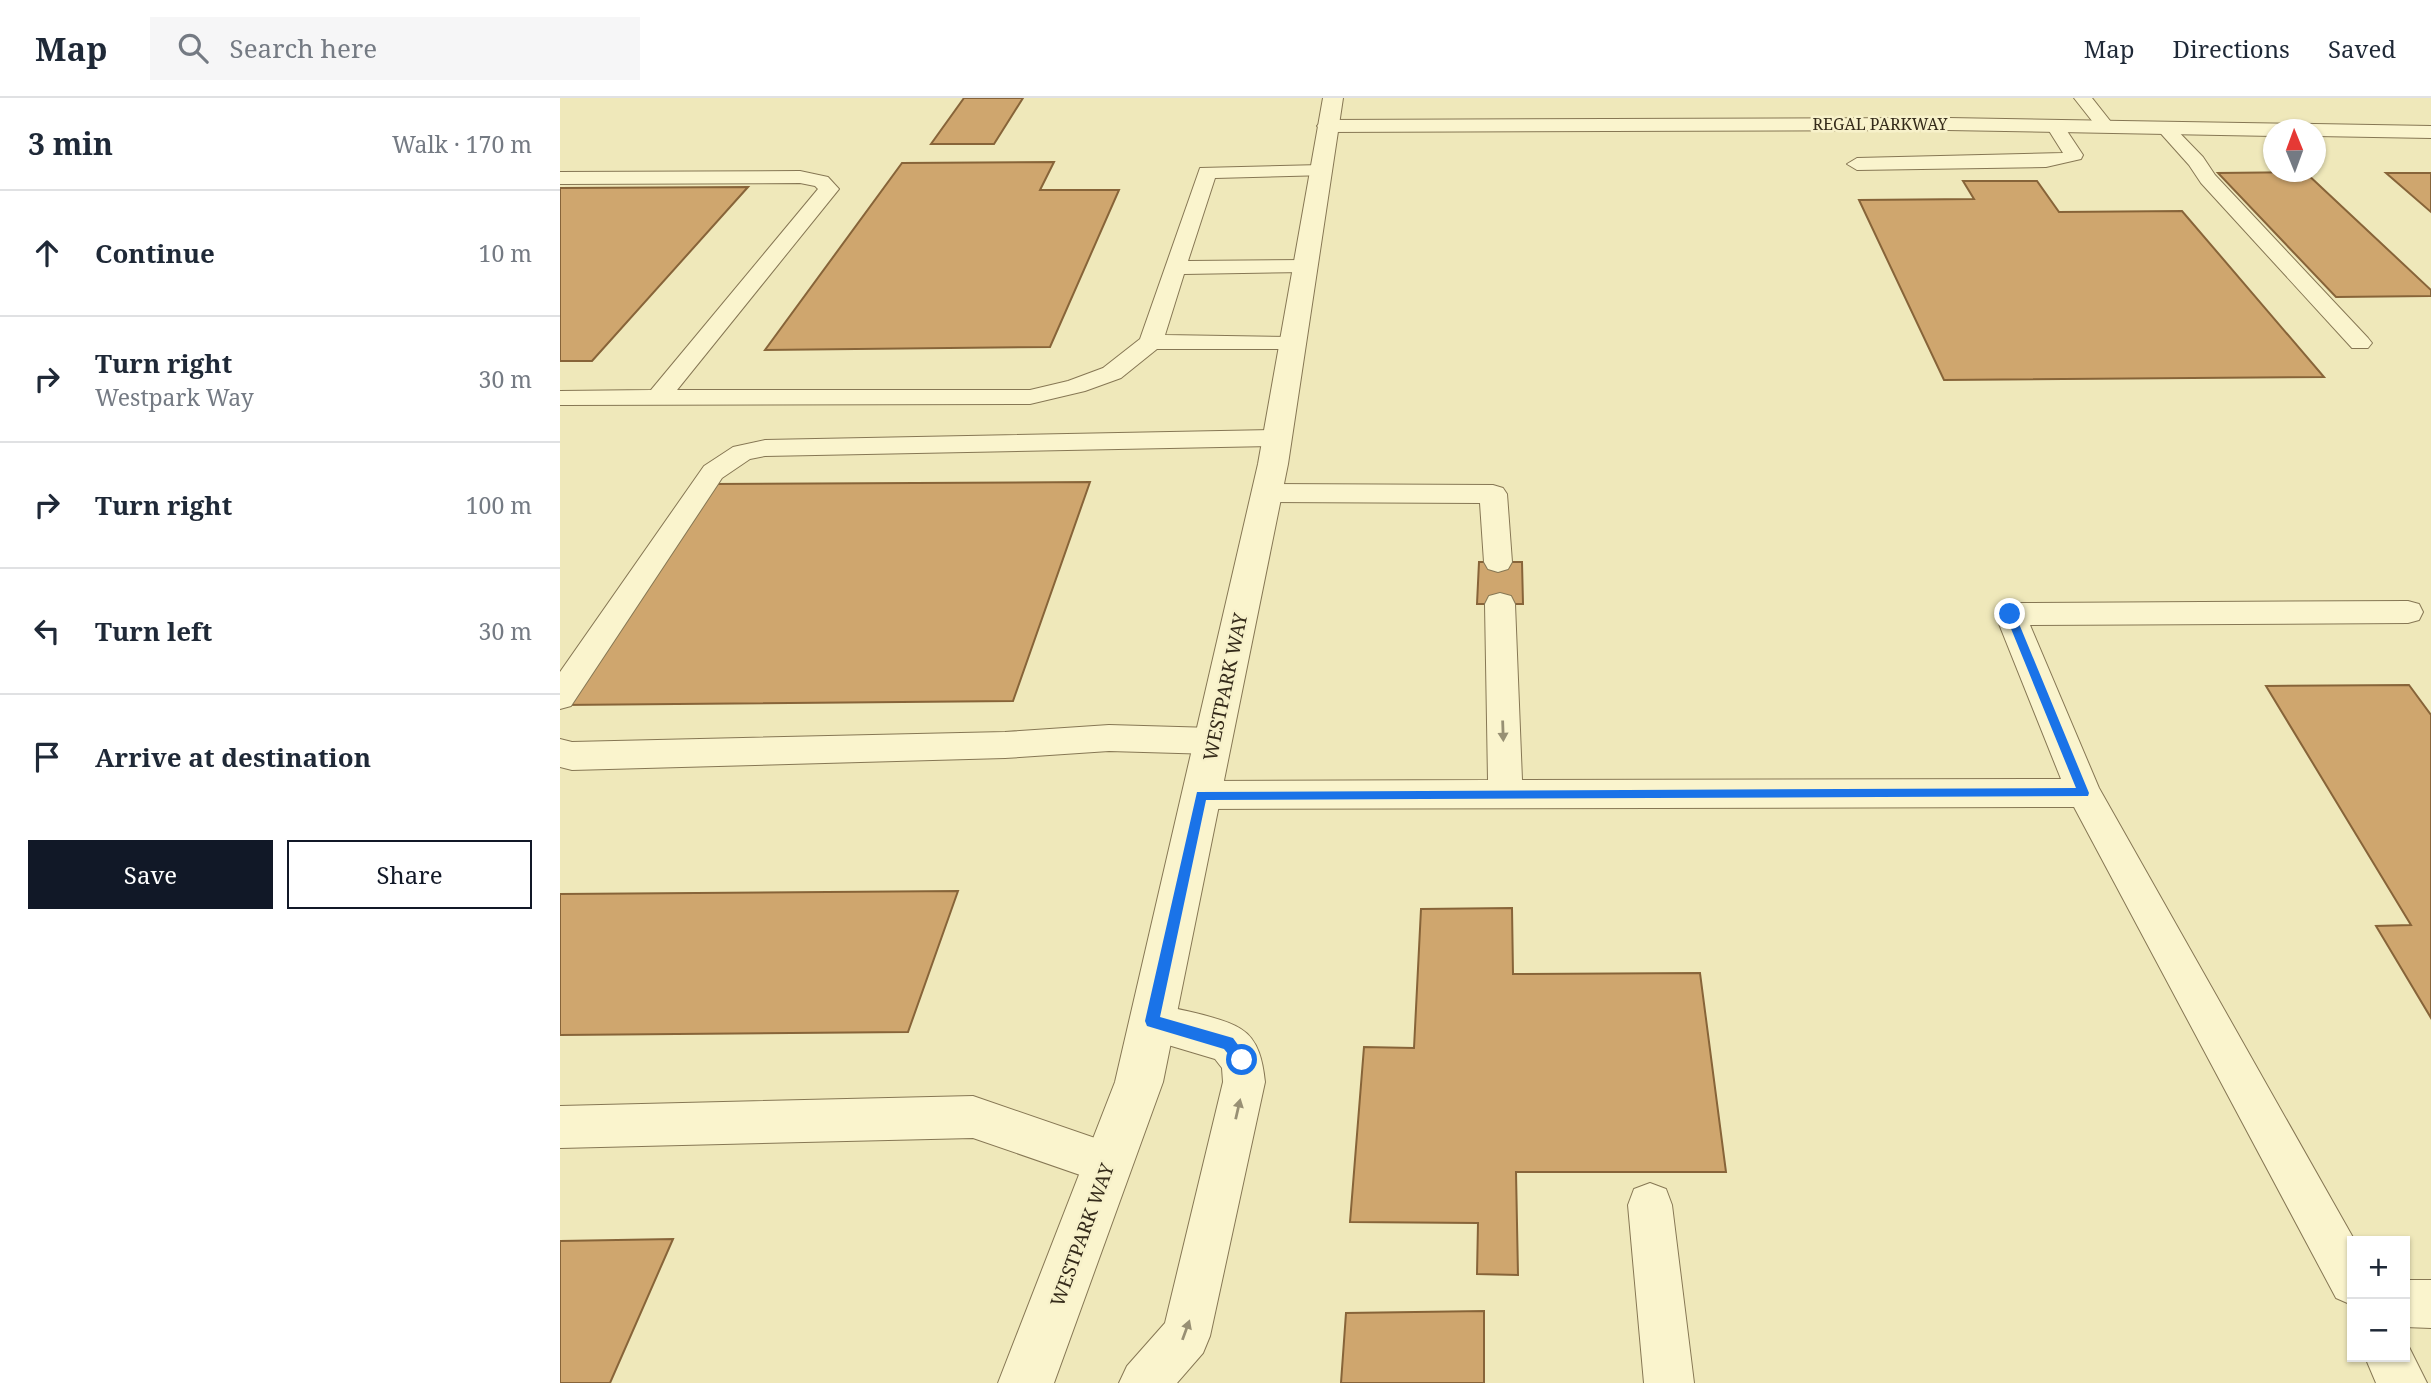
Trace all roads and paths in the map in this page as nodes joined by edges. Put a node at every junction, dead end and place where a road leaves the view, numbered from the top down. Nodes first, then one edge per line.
1 (2084, 98) edge
2 (1330, 112) edge
3 (2055, 126) junction
4 (2106, 127) junction
5 (2164, 127) junction
6 (2431, 132) edge
7 (1857, 164) dead end
8 (1321, 171) junction
9 (560, 177) edge
10 (1306, 266) junction
11 (1175, 268) junction
12 (1150, 342) junction
13 (2360, 342) dead end
14 (1293, 344) junction
15 (659, 397) junction
16 (560, 398) edge
17 (1278, 438) junction
18 (1267, 493) junction
19 (1499, 562) dead end
20 (1500, 604) dead end
21 (2408, 612) dead end
22 (1502, 669) joint
23 (560, 697) edge
24 (1213, 741) junction
25 (560, 753) edge
26 (2084, 793) junction
27 (1505, 794) junction
28 (1201, 795) junction
29 (1152, 1021) junction
30 (560, 1127) edge
31 (1109, 1163) junction
32 (1650, 1205) dead end
33 (2347, 1273) edge
34 (2410, 1304) edge
35 (2431, 1304) edge
36 (2392, 1362) edge
37 (1026, 1383) edge
38 (1144, 1383) edge
39 (1668, 1383) edge
40 (2402, 1383) edge

1 - 4 lane
2 - 3 street, REGAL PARKWAY
2 - 8 street, WESTPARK WAY
3 - 4 street, REGAL PARKWAY
3 - 7 lane
4 - 5 street, REGAL PARKWAY
5 - 6 street, REGAL PARKWAY
5 - 13 lane
8 - 10 street, WESTPARK WAY
8 - 11 lane
9 - 15 lane
10 - 11 lane
10 - 14 street, WESTPARK WAY
11 - 12 lane
12 - 14 lane
12 - 15 lane
14 - 17 street, WESTPARK WAY
15 - 16 lane
17 - 18 street, WESTPARK WAY
17 - 23 lane
18 - 19 lane
18 - 24 street, WESTPARK WAY
20 - 22 lane
21 - 26 lane
22 -> 27 lane
24 - 25 lane
24 - 28 street, WESTPARK WAY
26 - 27 lane
26 - 33 lane
27 - 28 lane
28 - 29 street, WESTPARK WAY
29 - 31 street, WESTPARK WAY
38 -> 29 lane
30 - 31 lane
31 - 37 street, WESTPARK WAY
32 - 39 lane
34 - 35 lane
36 - 40 lane

